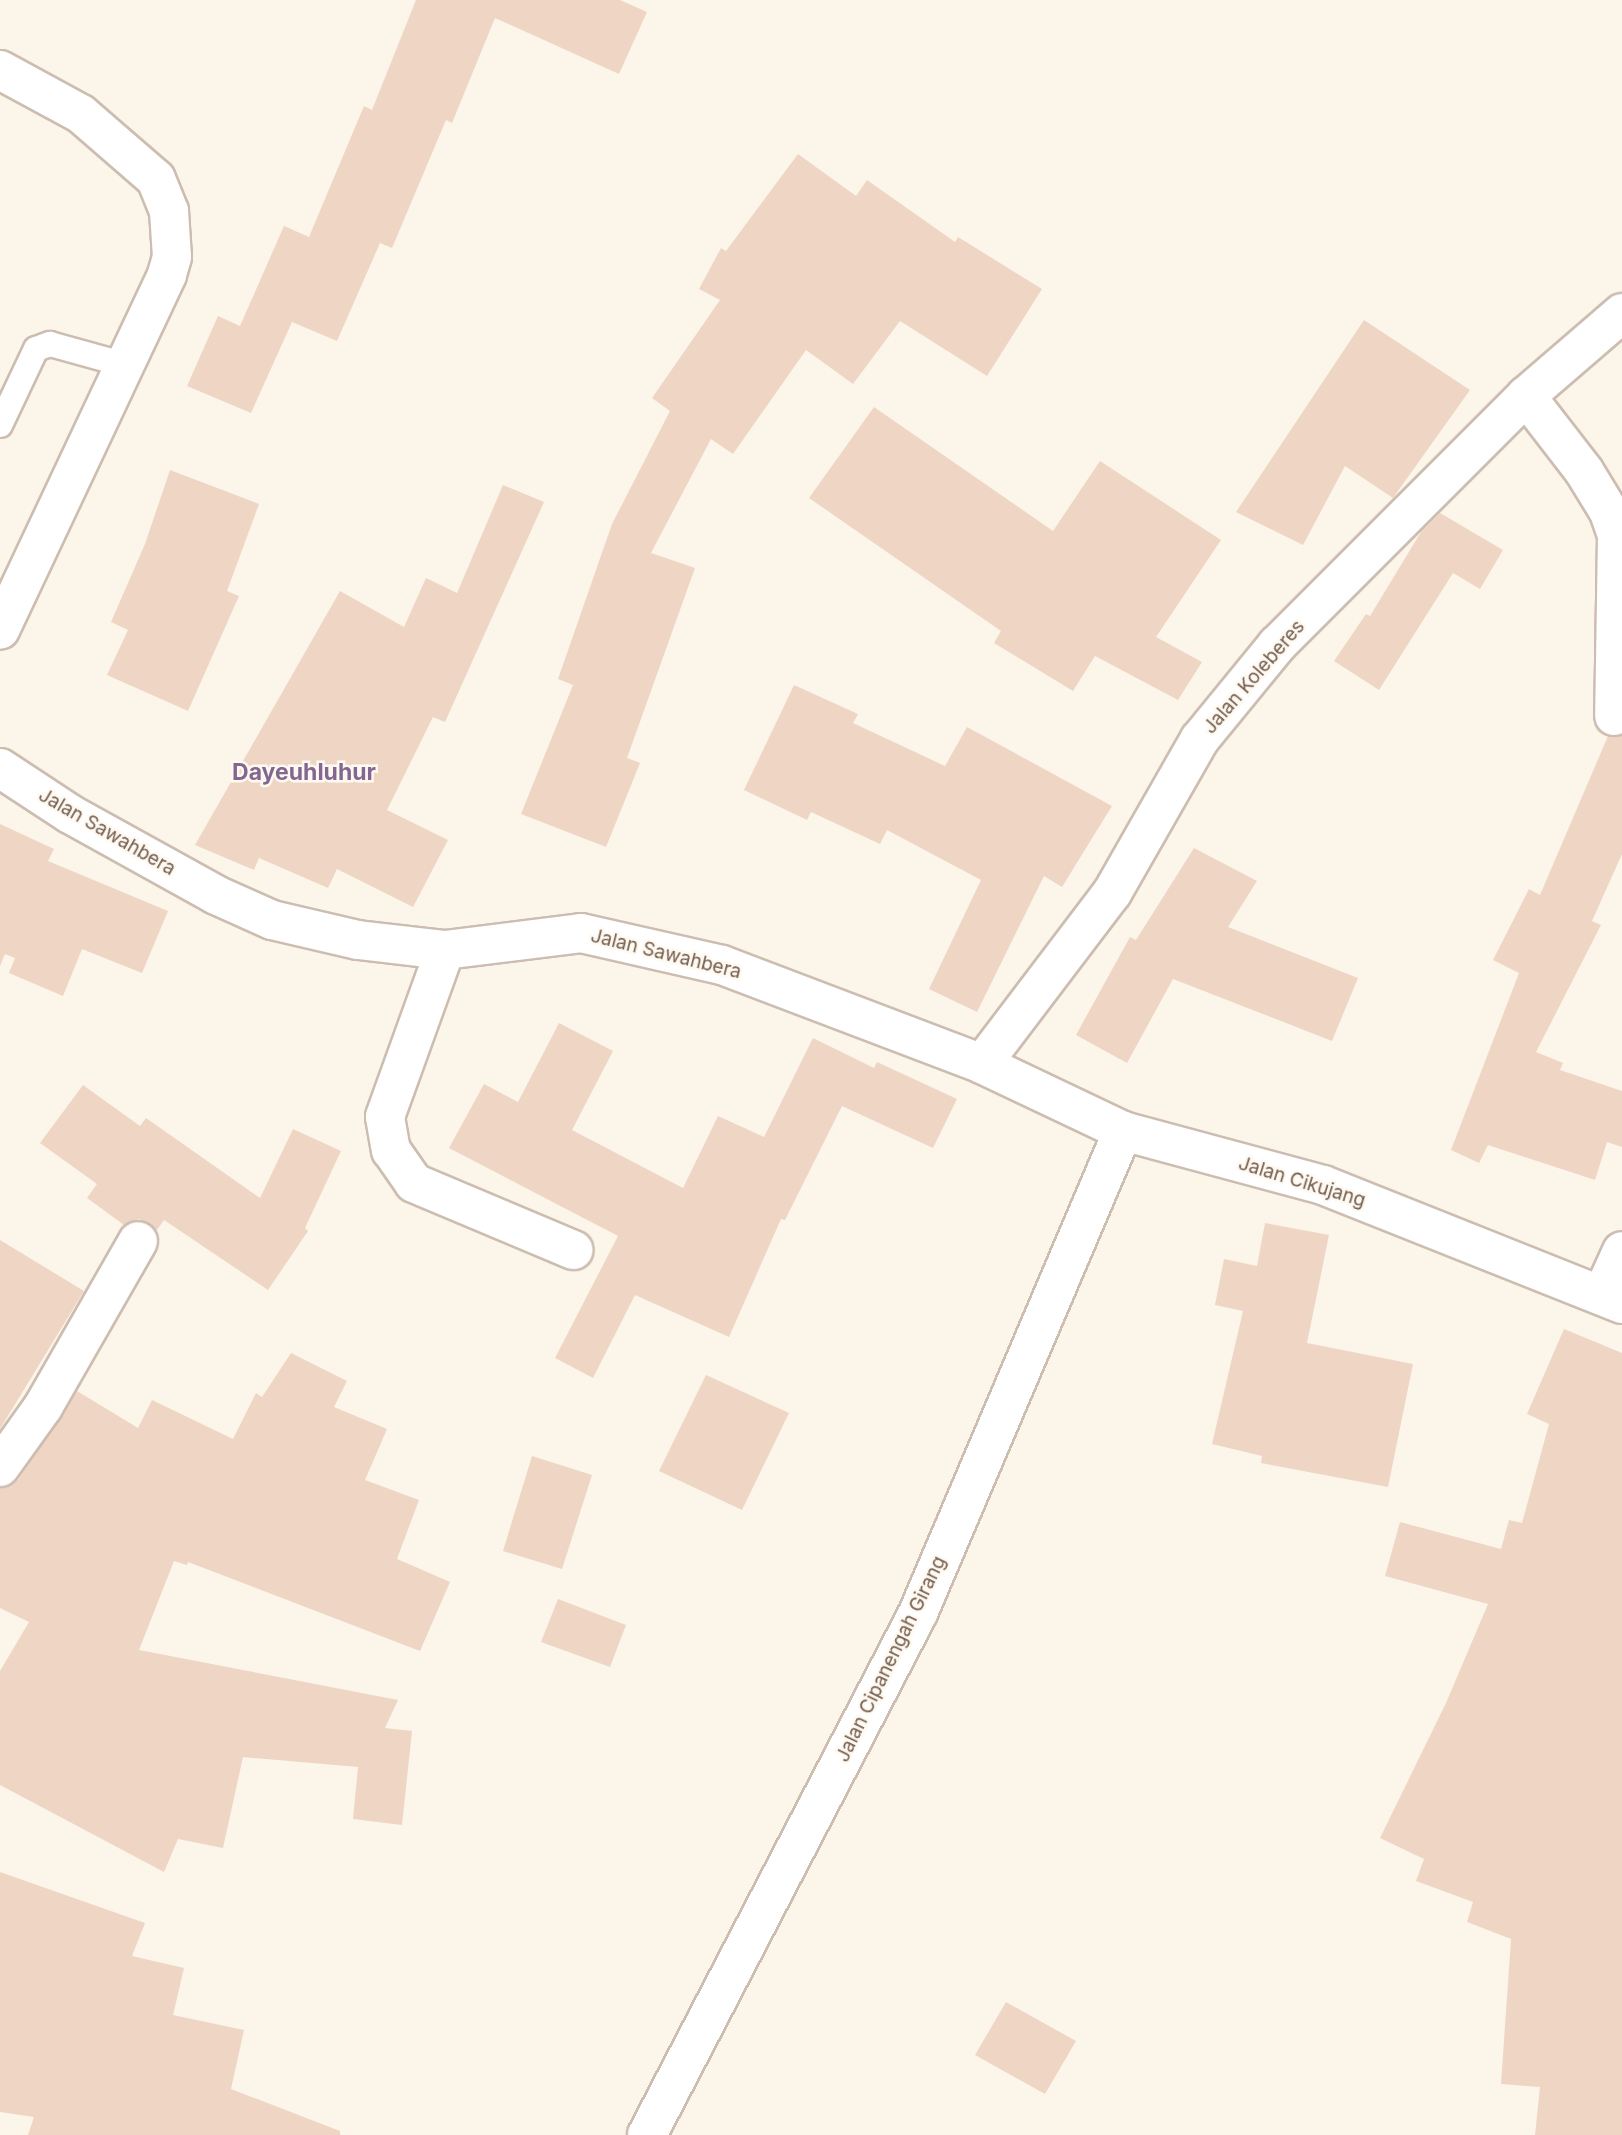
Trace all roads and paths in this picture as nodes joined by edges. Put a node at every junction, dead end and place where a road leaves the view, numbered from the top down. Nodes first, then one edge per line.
1 (0, 70) edge
2 (1622, 313) edge
3 (122, 364) junction
4 (1526, 397) junction
5 (0, 425) edge
6 (0, 630) edge
7 (1614, 716) dead end
8 (0, 768) edge
9 (445, 950) junction
10 (982, 1065) junction
11 (1123, 1131) junction
12 (138, 1241) dead end
13 (573, 1250) dead end
14 (1622, 1251) edge
15 (1612, 1299) edge
16 (0, 1467) edge
17 (647, 2135) edge

1 - 3 street
2 - 4 street, Jalan Koleberes
3 - 5 lane
3 - 6 street
4 - 7 street
4 - 10 street, Jalan Koleberes
8 - 9 street, Jalan Sawahbera
9 - 10 street, Jalan Sawahbera
9 - 13 street
10 - 11 street, Jalan Cikujang
11 - 15 street, Jalan Cikujang
11 - 17 street, Jalan Cipanengah Girang
12 - 16 street
14 - 15 street

